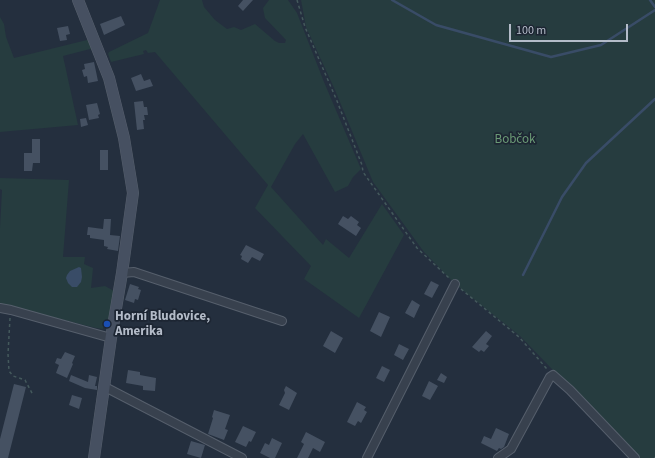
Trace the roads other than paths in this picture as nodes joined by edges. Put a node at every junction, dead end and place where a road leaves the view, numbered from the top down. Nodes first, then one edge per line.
1 (78, 0) edge
2 (122, 273) junction
3 (455, 284) road end
4 (0, 308) edge
5 (282, 321) dead end
6 (111, 338) junction
7 (105, 387) junction
8 (94, 458) edge
9 (242, 458) edge
10 (367, 458) edge
11 (498, 458) edge
12 (634, 458) edge

1 - 2 street
2 - 5 street
2 - 6 street
3 - 10 street
4 - 6 street
6 - 7 street
7 - 8 street
7 - 9 street
11 - 12 street

